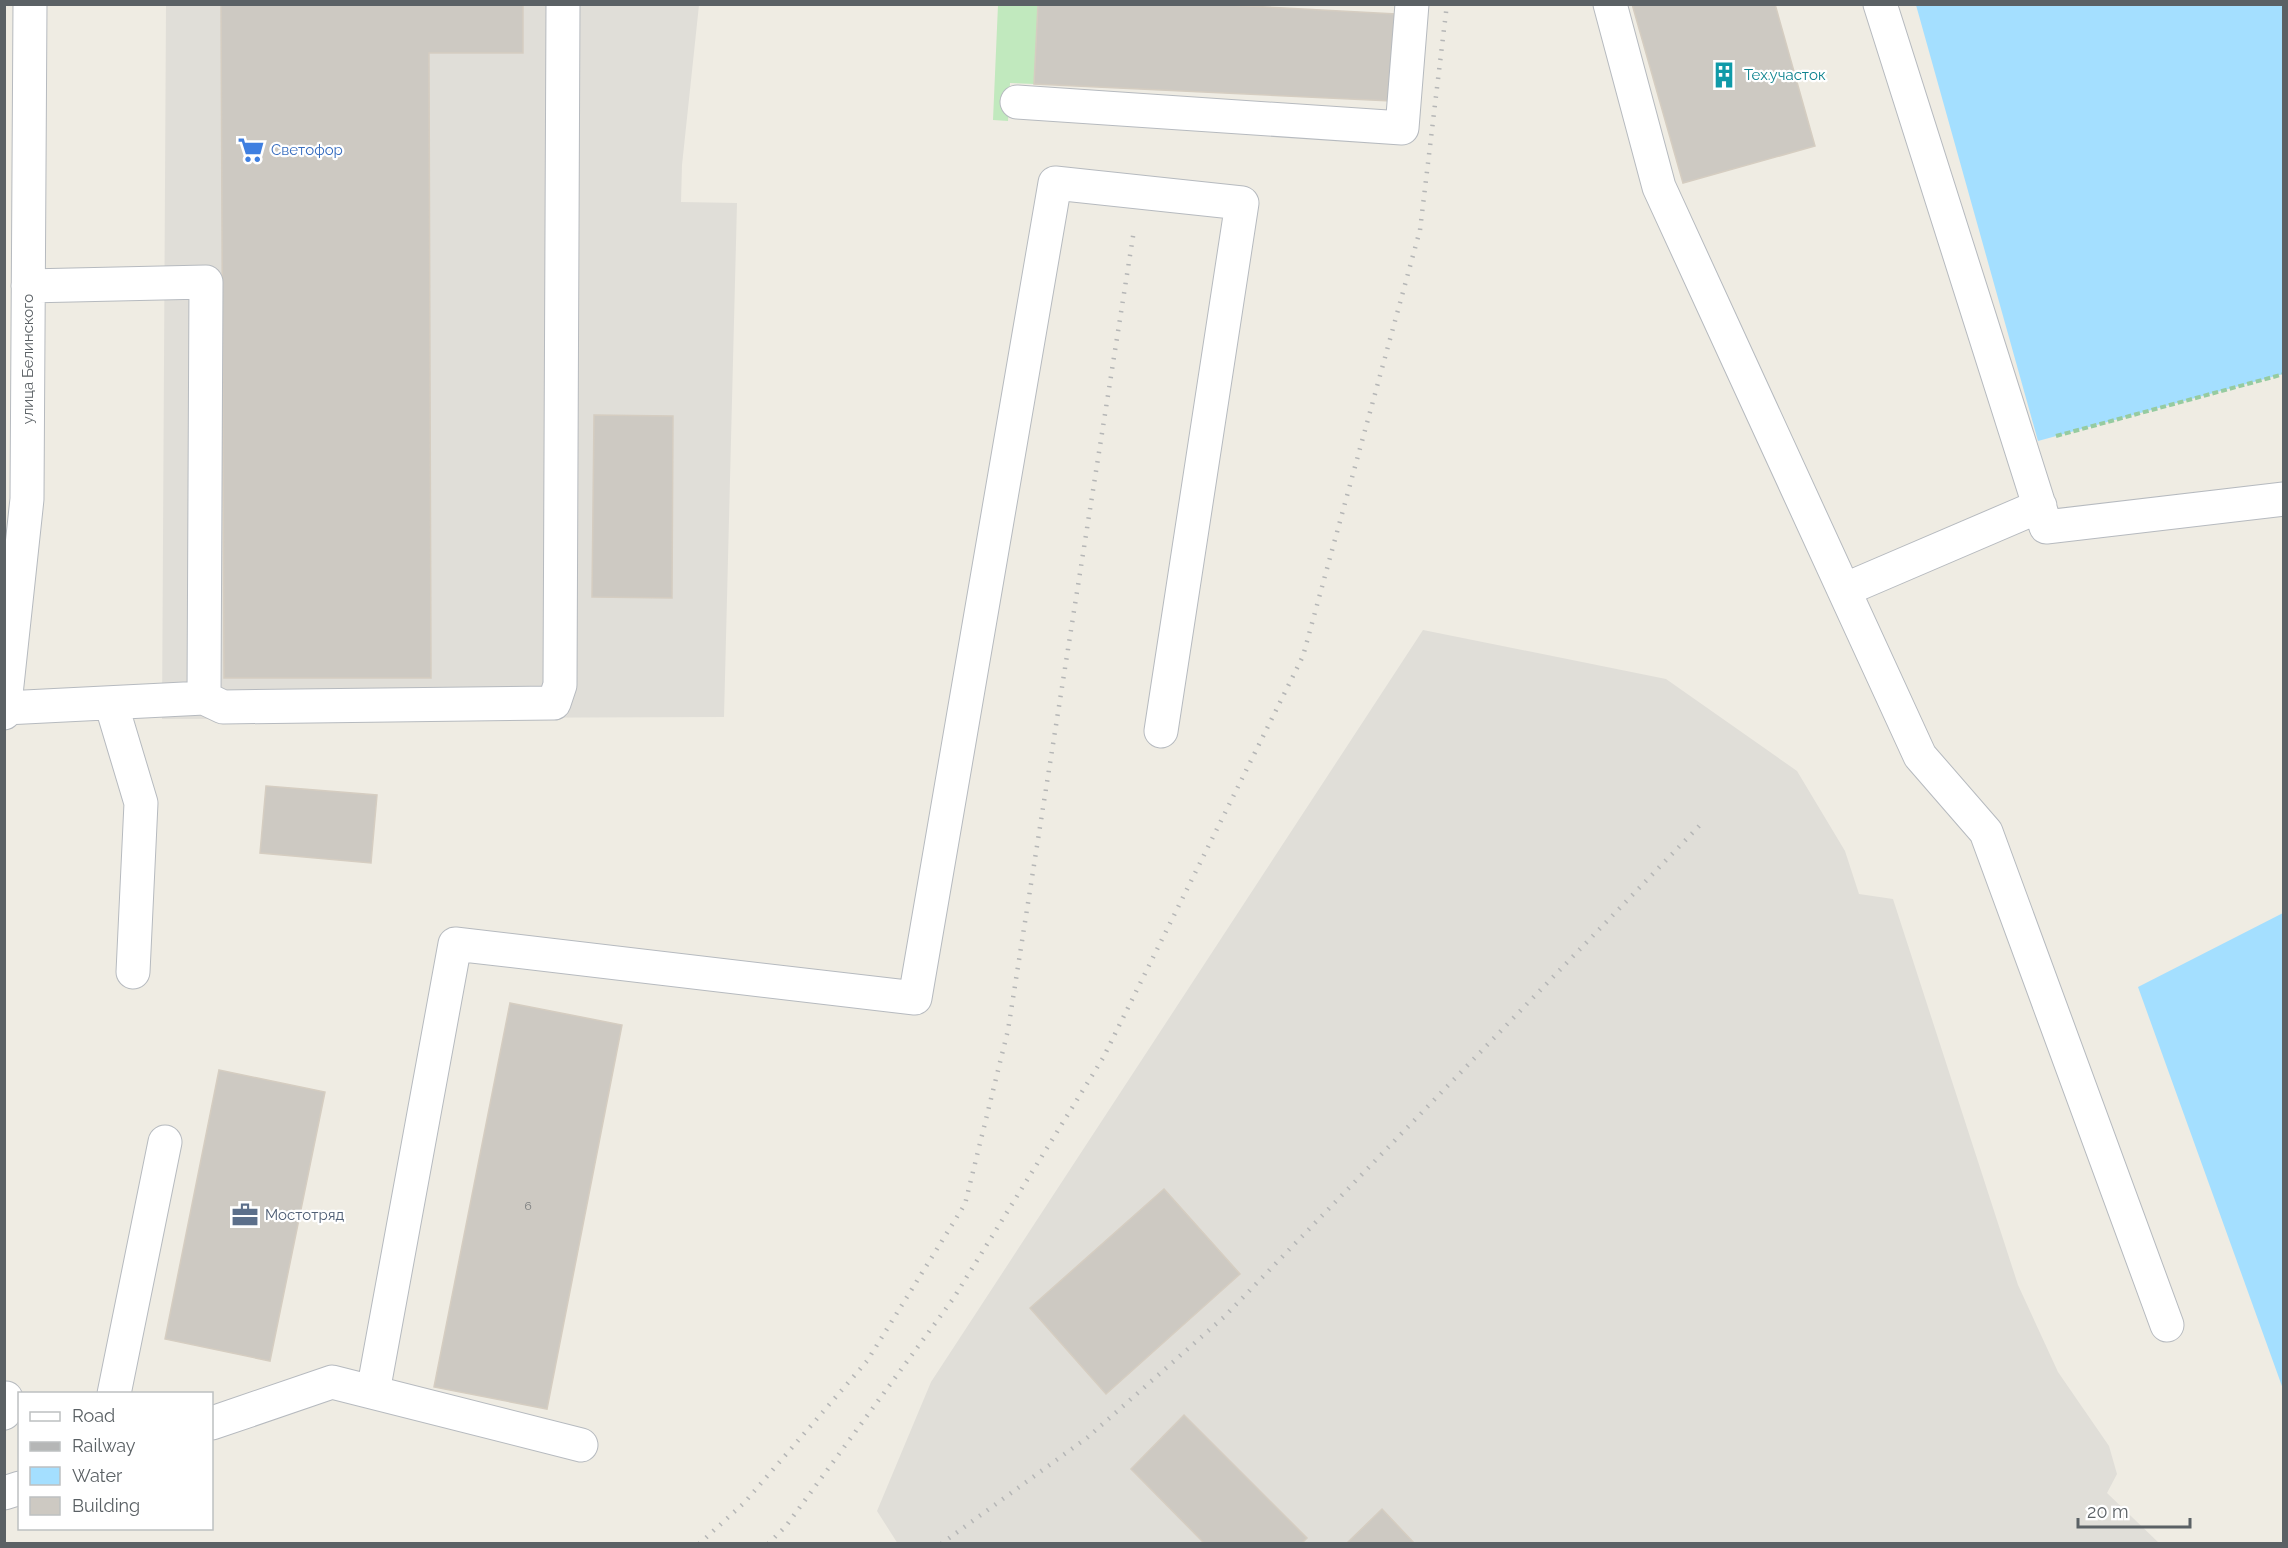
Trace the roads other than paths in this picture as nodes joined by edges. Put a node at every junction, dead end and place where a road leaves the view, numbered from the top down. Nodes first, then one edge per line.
1 (30, 4) edge
2 (563, 4) edge
3 (1413, 4) edge
4 (1610, 4) edge
5 (1880, 4) edge
6 (1017, 102) dead end
7 (28, 286) junction
8 (2283, 499) edge
9 (2040, 506) junction
10 (1844, 590) junction
11 (204, 698) junction
12 (111, 703) junction
13 (5, 708) edge
14 (4, 712) edge
15 (1161, 731) dead end
16 (133, 972) dead end
17 (165, 1142) dead end
18 (2167, 1325) dead end
19 (114, 1392) edge
20 (373, 1392) junction
21 (4, 1398) edge
22 (4, 1413) edge
23 (213, 1423) edge
24 (581, 1445) dead end

1 - 7 street, улица Белинского
2 - 11 street
3 - 6 street
4 - 10 street
5 - 9 street
7 - 11 street
7 - 13 street, улица Белинского
8 - 9 street
9 - 10 street
10 - 18 street
11 - 12 street
12 - 13 street
12 - 16 street
13 - 14 street, улица Белинского
15 - 20 street
17 - 19 street
20 - 23 street
20 - 24 street
21 - 22 street

